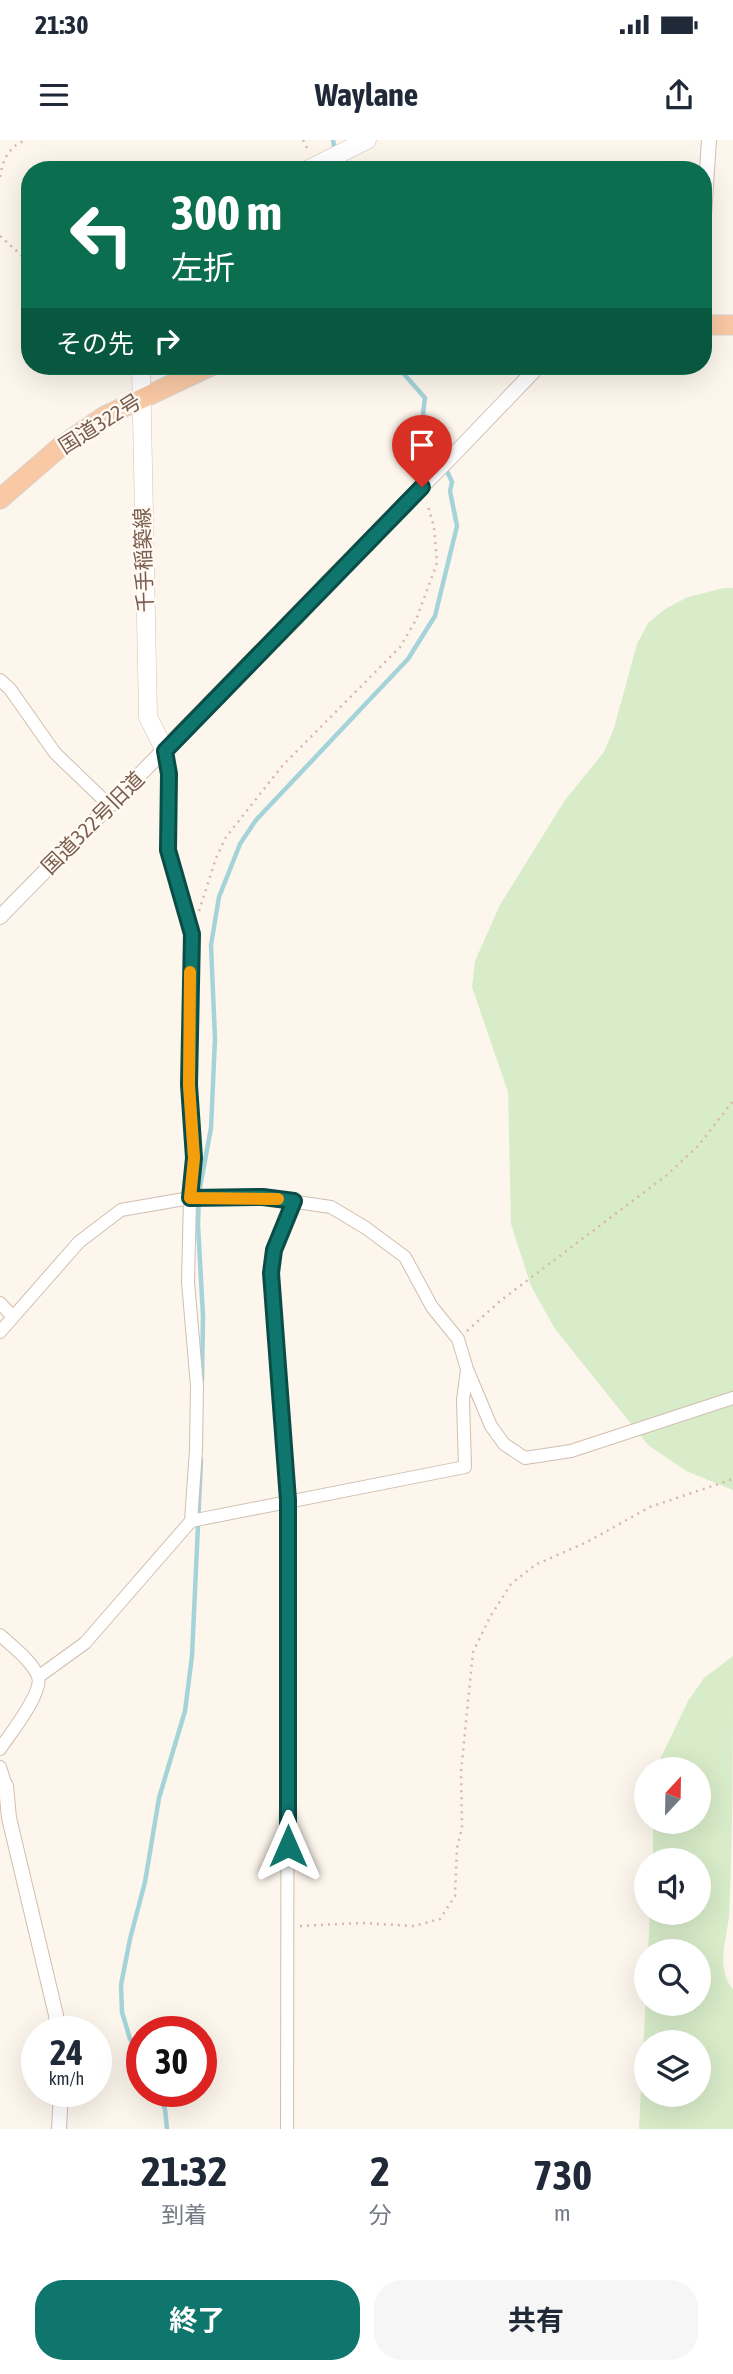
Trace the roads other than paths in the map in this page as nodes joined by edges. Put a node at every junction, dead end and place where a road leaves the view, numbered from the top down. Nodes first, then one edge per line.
1 (367, 140) edge
2 (709, 140) edge
3 (325, 161) edge
4 (708, 161) edge
5 (712, 325) edge
6 (733, 325) edge
7 (141, 375) edge
8 (191, 375) edge
9 (530, 375) edge
10 (140, 398) junction
11 (3, 496) edge
12 (0, 680) edge
13 (165, 751) junction
14 (109, 805) junction
15 (0, 917) edge
16 (190, 1198) junction
17 (294, 1201) junction
18 (0, 1303) edge
19 (12, 1316) junction
20 (0, 1332) edge
21 (467, 1369) junction
22 (733, 1398) edge
23 (288, 1500) junction
24 (191, 1521) junction
25 (0, 1635) edge
26 (38, 1677) junction
27 (0, 1749) edge
28 (0, 1767) edge
29 (6, 1786) joint
30 (56, 2016) edge
31 (60, 2107) edge
32 (59, 2129) edge
33 (286, 2129) edge

1 - 3 main road
2 - 4 street
5 - 6 highway
7 - 10 main road, 千手稲築線
8 - 10 highway, 国道322号
9 - 13 street, 国道322号旧道
10 - 11 highway, 国道322号
10 - 13 main road, 千手稲築線
12 - 14 street
13 - 14 street, 国道322号旧道
13 - 16 street
14 - 15 street, 国道322号旧道
16 - 17 street
16 - 19 street
16 - 24 street
17 - 21 street
17 - 23 street
18 - 19 street
19 - 20 street
21 - 22 street
21 - 23 street
23 - 24 street
23 - 33 street
24 - 26 street
25 - 26 street
26 - 27 street
28 - 29 street
29 - 30 street
31 - 32 street

